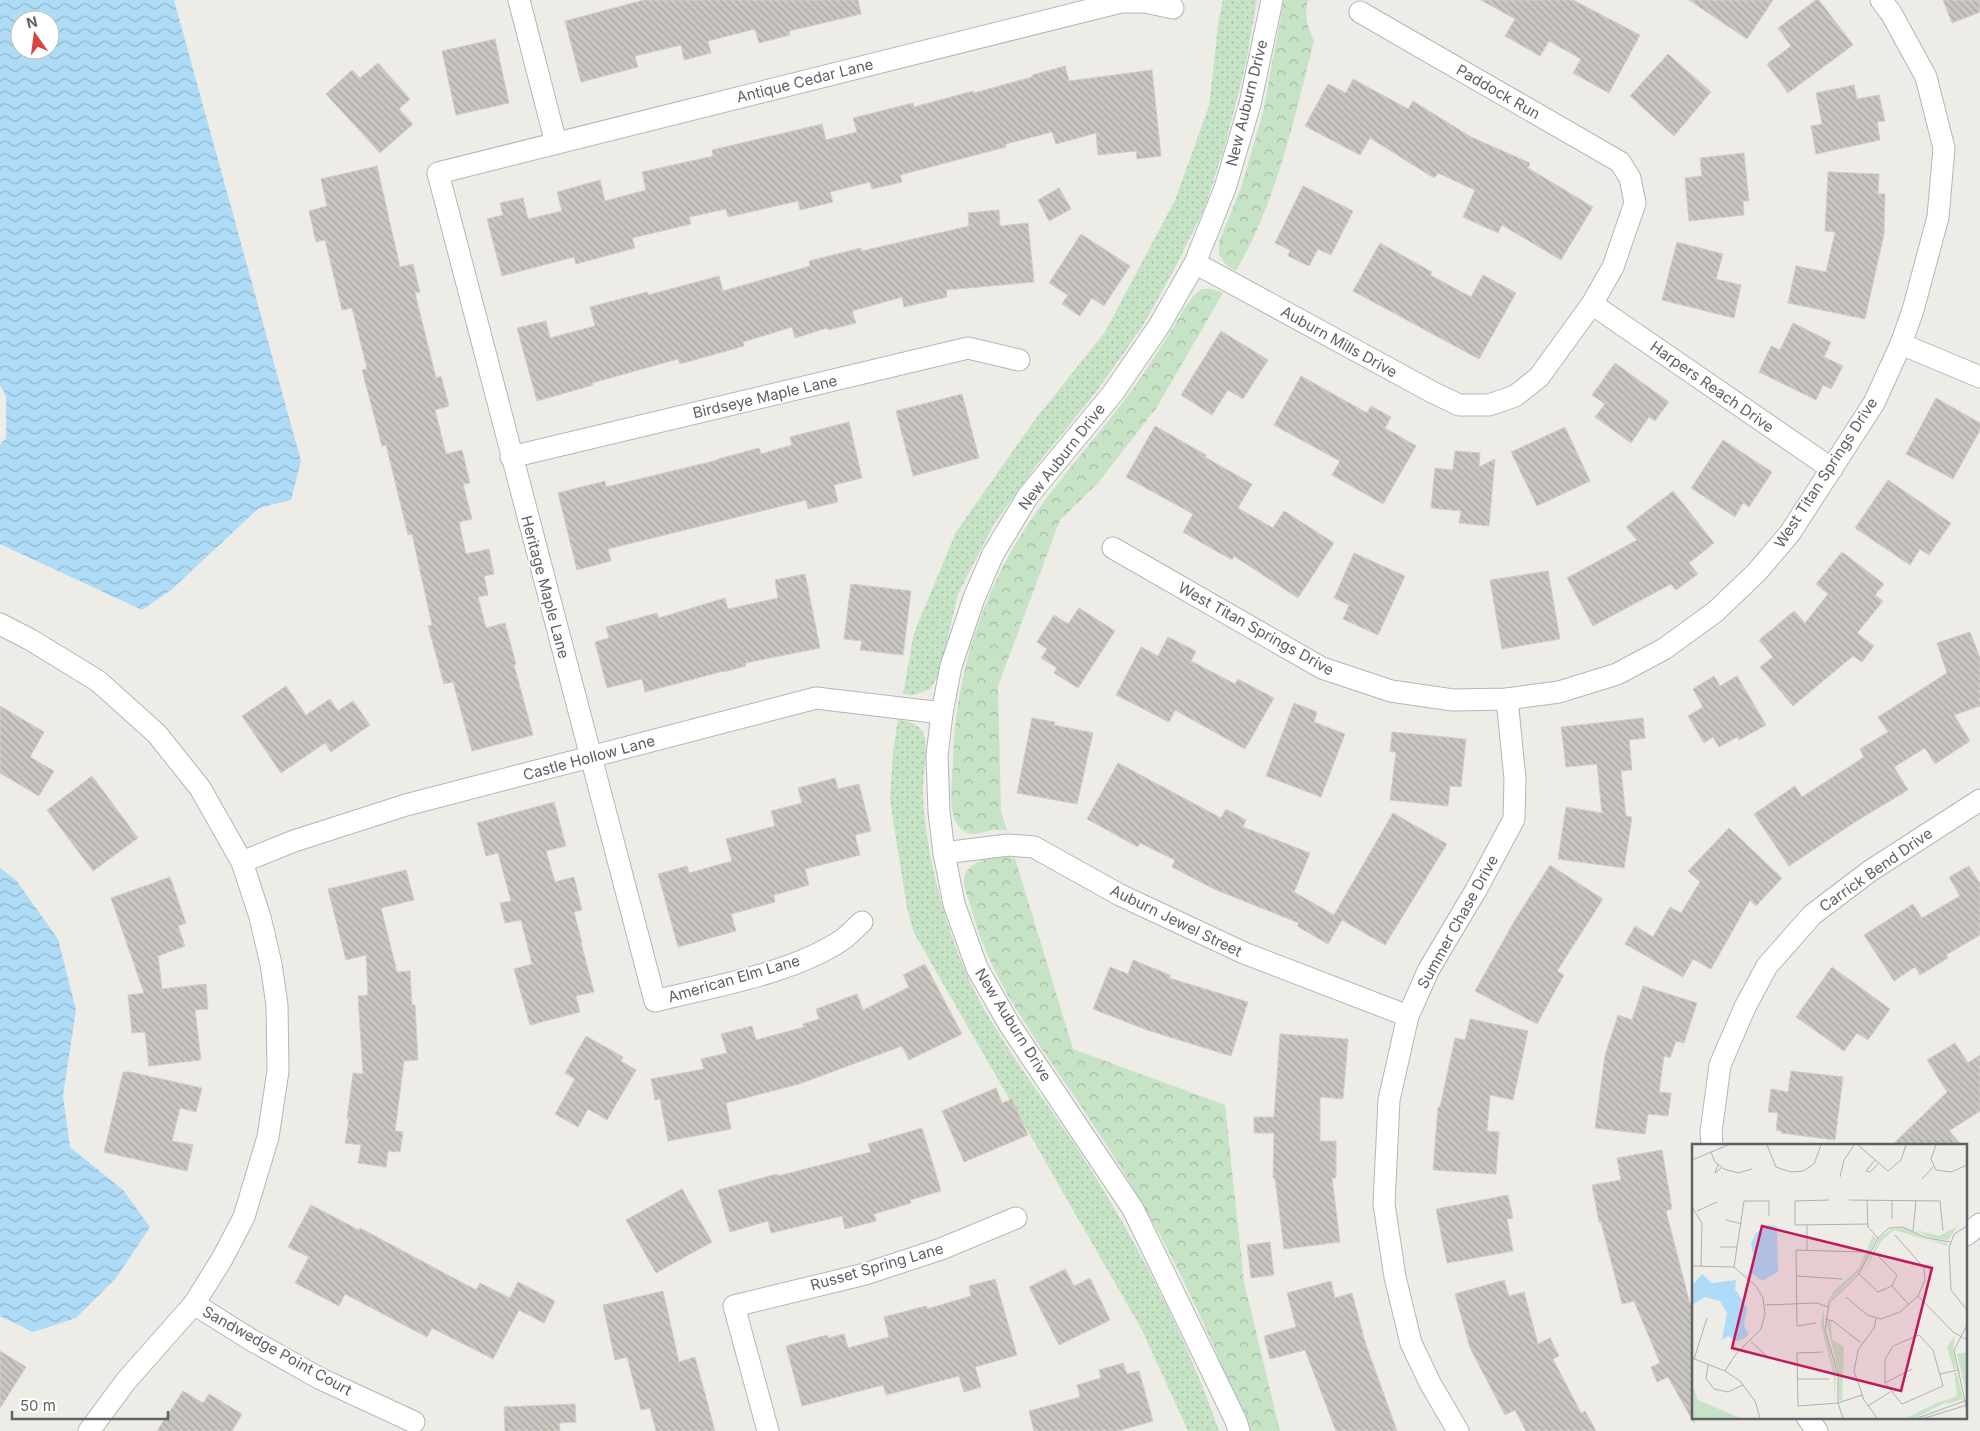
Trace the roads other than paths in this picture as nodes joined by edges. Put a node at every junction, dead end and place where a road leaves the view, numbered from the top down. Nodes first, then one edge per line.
1 (520, 0) edge
2 (1272, 0) edge
3 (1881, 0) edge
4 (1173, 8) dead end
5 (1360, 12) dead end
6 (556, 143) junction
7 (438, 173) joint
8 (1630, 178) joint
9 (1195, 263) junction
10 (1592, 304) junction
11 (1901, 344) junction
12 (1018, 360) dead end
13 (1980, 377) edge
14 (511, 457) junction
15 (1832, 469) junction
16 (1113, 548) dead end
17 (0, 624) edge
18 (1507, 699) junction
19 (942, 713) junction
20 (590, 758) junction
21 (1980, 800) edge
22 (944, 853) junction
23 (242, 862) junction
24 (862, 922) dead end
25 (655, 1001) joint
26 (1408, 1016) junction
27 (1712, 1144) edge
28 (1016, 1218) dead end
29 (1980, 1224) edge
30 (1968, 1233) edge
31 (194, 1304) junction
32 (1808, 1418) edge
33 (414, 1422) dead end
34 (89, 1431) edge
35 (768, 1431) edge
36 (1239, 1431) edge
37 (1458, 1431) edge
38 (1817, 1431) edge

1 - 6 street
2 - 9 street, New Auburn Drive
3 - 11 street, West Titan Springs Drive
4 - 6 street, Antique Cedar Lane
5 - 8 street, Paddock Run
6 - 7 street, Antique Cedar Lane
7 - 14 street, Heritage Maple Lane
8 - 10 street, Auburn Mills Drive
9 - 10 street, Auburn Mills Drive
9 - 19 street, New Auburn Drive
10 - 15 street, Harpers Reach Drive
11 - 13 street
11 - 15 street, West Titan Springs Drive
12 - 14 street, Birdseye Maple Lane
14 - 20 street, Heritage Maple Lane
15 - 18 street, West Titan Springs Drive
16 - 18 street, West Titan Springs Drive
17 - 23 street
18 - 26 street, Summer Chase Drive
19 - 20 street, Castle Hollow Lane
19 - 22 street, New Auburn Drive
20 - 23 street, Castle Hollow Lane
20 - 25 street, Heritage Maple Lane
21 - 27 street, Carrick Bend Drive
22 - 26 street, Auburn Jewel Street
22 - 36 street, New Auburn Drive
23 - 31 street
24 - 25 street, American Elm Lane
26 - 37 street, Summer Chase Drive
28 - 35 street, Russet Spring Lane
29 - 30 street
31 - 33 street, Sandwedge Point Court
31 - 34 street
32 - 38 street

